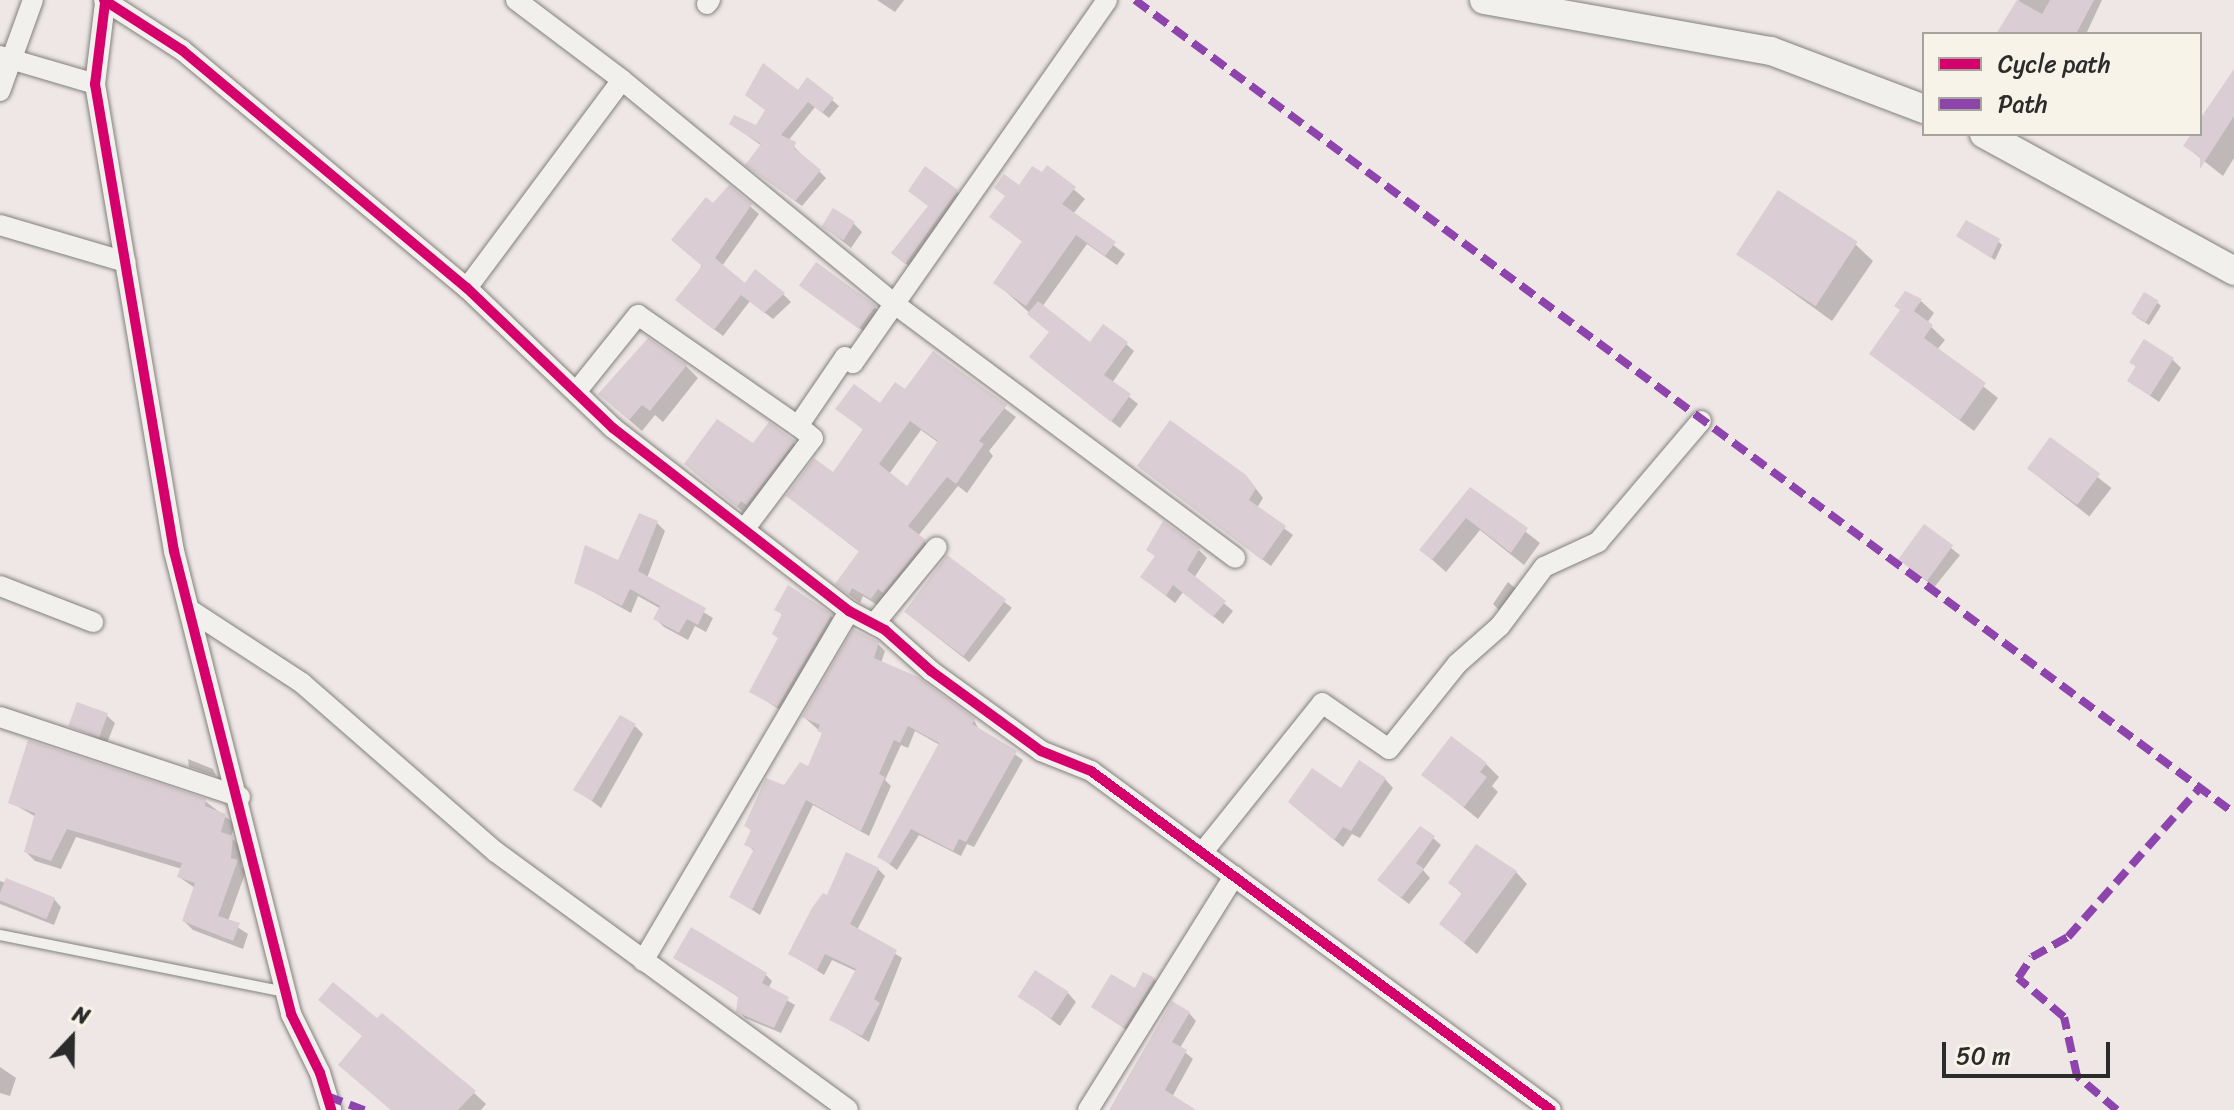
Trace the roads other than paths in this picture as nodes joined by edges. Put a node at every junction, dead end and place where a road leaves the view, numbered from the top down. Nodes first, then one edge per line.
1 (33, 0) edge
2 (516, 0) edge
3 (1107, 0) edge
4 (1484, 0) edge
5 (104, 2) edge
6 (6, 58) edge
7 (622, 80) junction
8 (95, 84) junction
9 (0, 91) edge
10 (1922, 108) edge
11 (1988, 136) edge
12 (0, 225) edge
13 (126, 262) junction
14 (2234, 271) edge
15 (467, 288) junction
16 (892, 302) junction
17 (576, 392) junction
18 (1701, 421) dead end
19 (798, 426) junction
20 (746, 527) junction
21 (937, 547) dead end
22 (1235, 558) dead end
23 (0, 586) edge
24 (190, 610) junction
25 (849, 611) junction
26 (93, 622) dead end
27 (874, 624) junction
28 (0, 717) edge
29 (240, 797) junction
30 (1202, 853) junction
31 (1234, 876) junction
32 (0, 935) edge
33 (643, 961) junction
34 (285, 992) junction
35 (331, 1110) edge
36 (848, 1110) edge
37 (1088, 1110) edge
38 (1551, 1110) edge

1 - 6 street
2 - 7 street
3 - 16 street
4 - 10 street
5 - 8 street
5 - 15 street
6 - 8 street
6 - 9 street
7 - 15 street
7 - 16 street
8 - 13 street
11 - 14 street
12 - 13 street
13 - 24 street
15 - 17 street
16 - 19 street
16 - 22 street
17 - 19 street
17 - 20 street
18 - 30 street
19 - 20 street
20 - 25 street
21 - 27 street
23 - 26 street
24 - 29 street
24 - 33 street
25 - 27 street
25 - 33 street
27 - 30 street
28 - 29 street
29 - 34 street
30 - 31 street
31 - 37 street
31 - 38 street
32 - 34 lane
33 - 36 street
34 - 35 street

